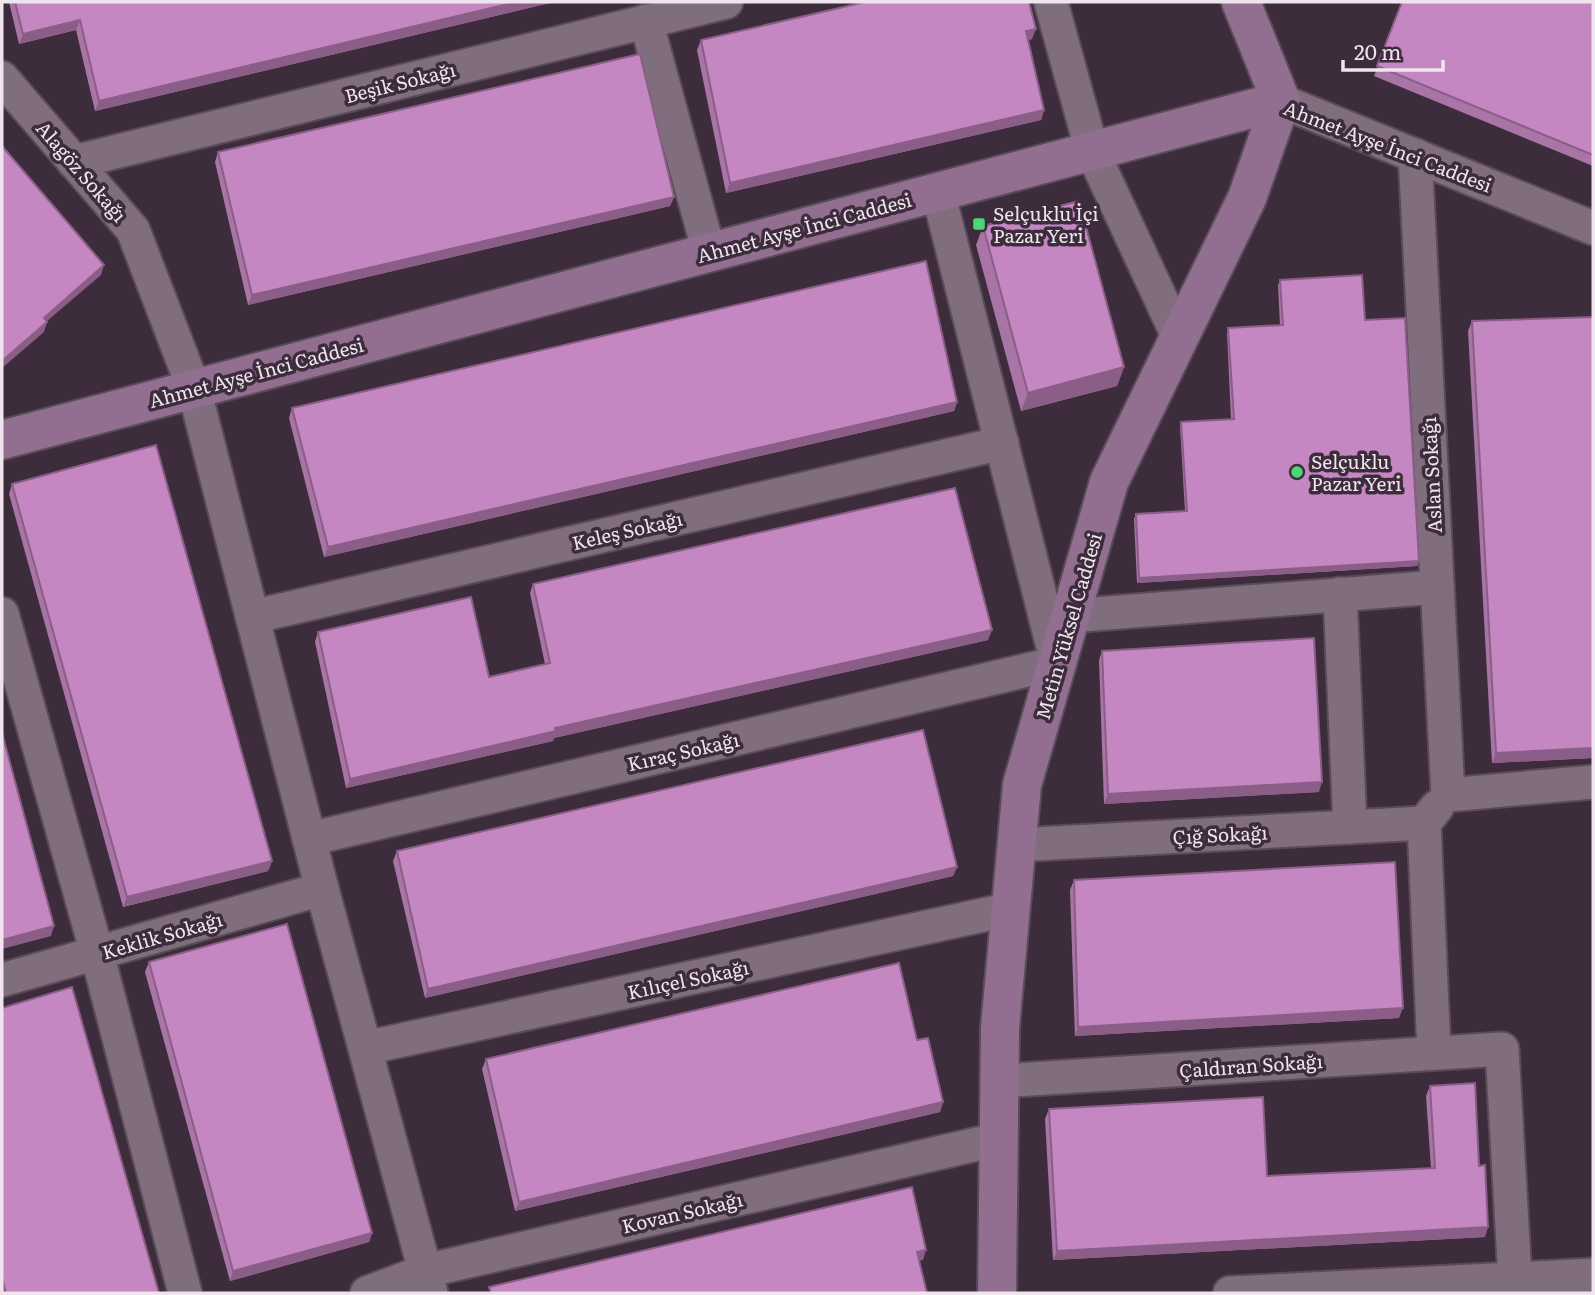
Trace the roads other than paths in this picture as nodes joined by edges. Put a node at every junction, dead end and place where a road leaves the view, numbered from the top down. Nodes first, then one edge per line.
1 (726, 2) edge
2 (1051, 2) edge
3 (1241, 2) edge
4 (609, 16) edge
5 (646, 21) junction
6 (2, 78) edge
7 (1281, 101) junction
8 (1092, 151) junction
9 (1415, 155) junction
10 (74, 162) junction
11 (938, 192) junction
12 (1593, 228) edge
13 (709, 252) junction
14 (1179, 338) junction
15 (194, 389) junction
16 (2, 440) edge
17 (1002, 443) junction
18 (1437, 587) junction
19 (1340, 594) junction
20 (2, 614) edge
21 (1070, 616) junction
22 (253, 617) junction
23 (1057, 663) junction
24 (1593, 782) edge
25 (1448, 795) junction
26 (1424, 823) junction
27 (1350, 827) junction
28 (309, 839) junction
29 (1016, 845) junction
30 (322, 889) junction
31 (1011, 909) junction
32 (97, 953) junction
33 (2, 980) edge
34 (365, 1048) junction
35 (1434, 1053) junction
36 (999, 1081) junction
37 (999, 1139) junction
38 (1593, 1275) edge
39 (1515, 1279) junction
40 (428, 1282) edge
41 (186, 1293) edge
42 (367, 1293) edge
43 (998, 1293) edge
44 (1230, 1293) edge

1 - 5 street, Beşik Sokağı
2 - 8 street
3 - 7 street
4 - 5 street, Beşik Sokağı
4 - 10 street, Beşik Sokağı
5 - 13 street
6 - 10 street, Alagöz Sokağı
7 - 8 street, Ahmet Ayşe İnci Caddesi
7 - 9 street, Ahmet Ayşe İnci Caddesi
7 - 14 street, Metin Yüksel Caddesi
8 - 11 street, Ahmet Ayşe İnci Caddesi
8 - 14 street
9 - 12 street, Ahmet Ayşe İnci Caddesi
9 - 18 street, Aslan Sokağı
10 - 15 street, Alagöz Sokağı
11 - 13 street, Ahmet Ayşe İnci Caddesi
11 - 17 street
13 - 15 street, Ahmet Ayşe İnci Caddesi
14 - 21 street, Metin Yüksel Caddesi
15 - 16 street, Ahmet Ayşe İnci Caddesi
15 - 22 street, Alagöz Sokağı
17 - 22 street, Keleş Sokağı
17 - 23 street
18 - 19 street
18 - 25 street, Aslan Sokağı
19 - 21 street
19 - 27 street
20 - 32 street
21 - 23 street, Metin Yüksel Caddesi
22 - 28 street, Alagöz Sokağı
23 - 28 street, Kıraç Sokağı
23 - 29 street, Metin Yüksel Caddesi
24 - 25 street
25 - 26 street
26 - 27 street, Çığ Sokağı
26 - 35 street
27 - 29 street, Çığ Sokağı
28 - 30 street, Alagöz Sokağı
29 - 31 street, Metin Yüksel Caddesi
30 - 32 street, Keklik Sokağı
30 - 34 street, Alagöz Sokağı
31 - 34 street, Kılıçel Sokağı
31 - 36 street, Metin Yüksel Caddesi
32 - 33 street, Keklik Sokağı
32 - 41 street
34 - 40 street, Alagöz Sokağı
35 - 36 street, Çaldıran Sokağı
35 - 39 street, Çaldıran Sokağı
36 - 37 street, Metin Yüksel Caddesi
37 - 40 street, Kovan Sokağı
37 - 43 street, Metin Yüksel Caddesi
38 - 39 street
39 - 44 street
40 - 42 street, Kovan Sokağı

